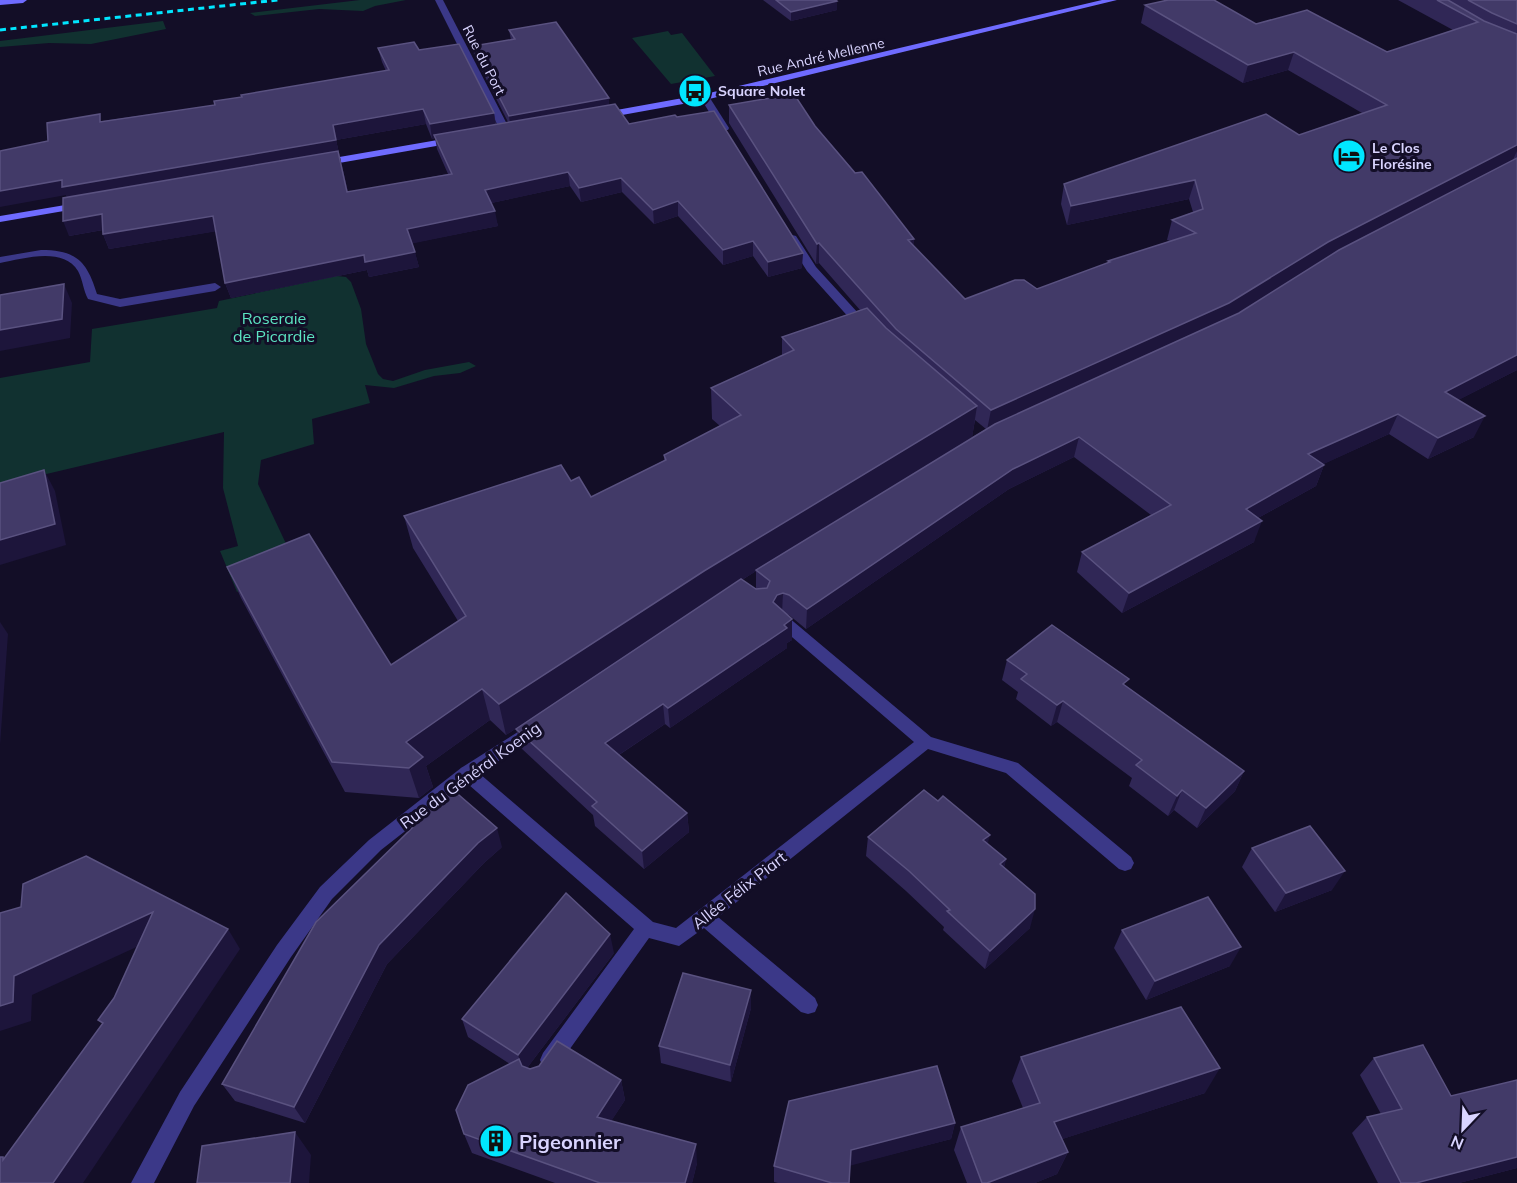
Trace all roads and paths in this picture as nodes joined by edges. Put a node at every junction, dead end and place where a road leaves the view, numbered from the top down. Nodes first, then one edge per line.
1 (23, 0) edge
2 (439, 0) edge
3 (1113, 0) edge
4 (0, 2) edge
5 (705, 97) junction
6 (585, 118) edge
7 (518, 130) edge
8 (506, 132) junction
9 (495, 134) edge
10 (730, 138) edge
11 (463, 139) edge
12 (311, 165) edge
13 (88, 204) edge
14 (0, 219) edge
15 (786, 229) edge
16 (0, 260) edge
17 (215, 287) dead end
18 (873, 337) edge
19 (783, 621) edge
20 (546, 721) edge
21 (926, 741) junction
22 (467, 773) junction
23 (1125, 863) dead end
24 (704, 917) junction
25 (646, 928) junction
26 (808, 1005) dead end
27 (537, 1077) edge
28 (142, 1183) edge

1 - 4 street
2 - 8 street, Rue du Port
3 - 5 street, Rue André Mellenne
5 - 6 street, Rue André Mellenne
5 - 10 street
7 - 8 street
8 - 9 street
11 - 12 street
13 - 14 street
15 - 18 street
16 - 17 street
19 - 21 street
20 - 22 street, Rue du Général Koenig
21 - 23 street
21 - 24 street, Allée Félix Piart
22 - 25 street, Allée Félix Piart
22 - 28 street, Rue du Général Koenig
24 - 25 street, Allée Félix Piart
24 - 26 street
25 - 27 street

